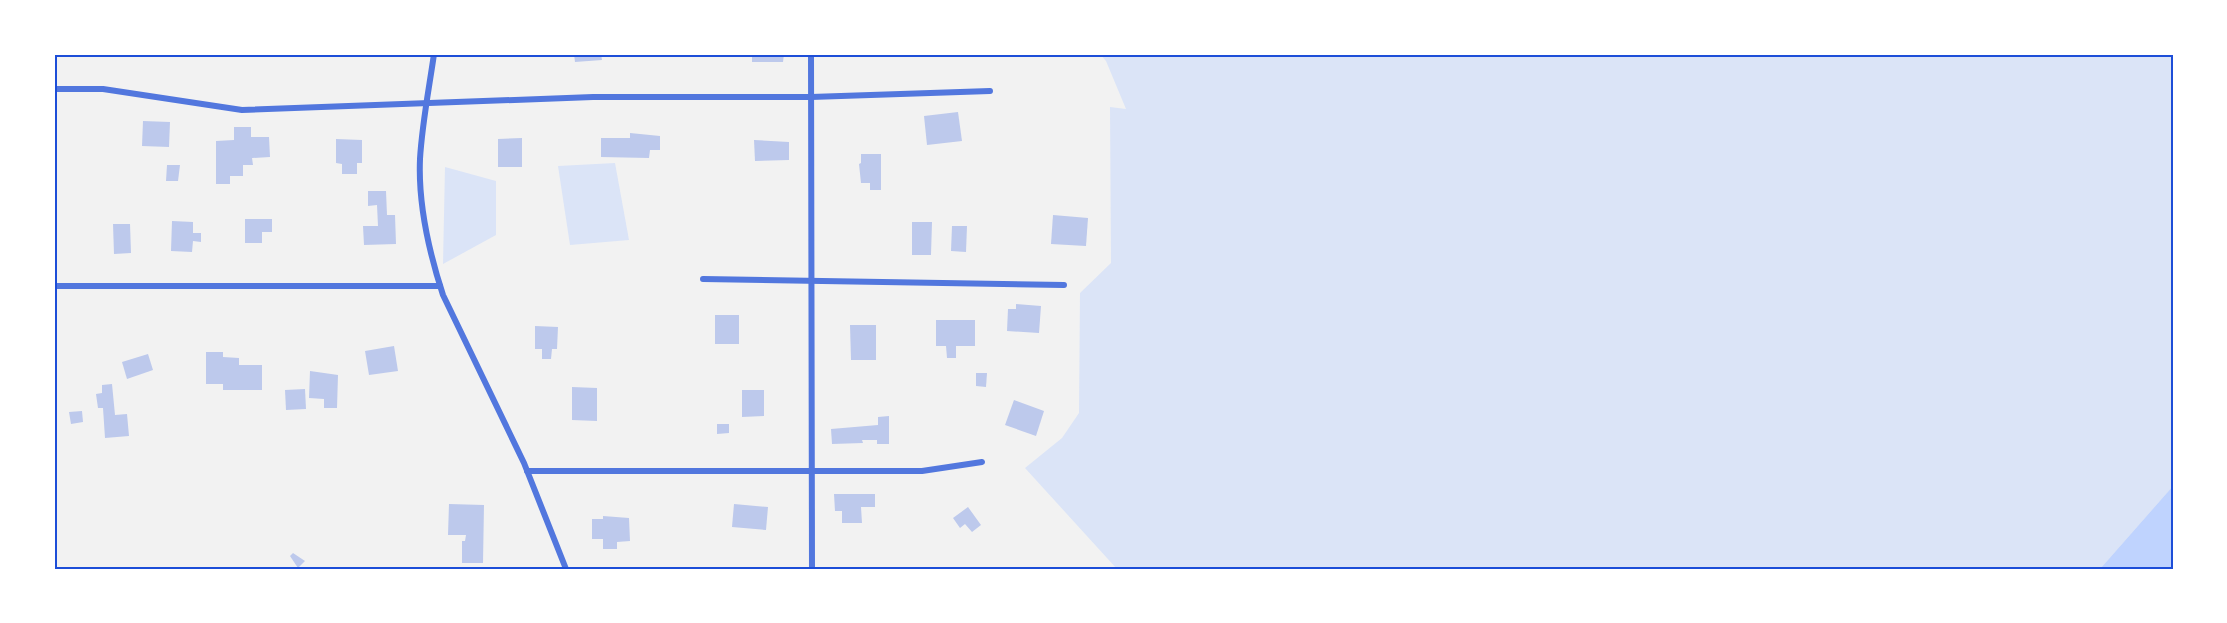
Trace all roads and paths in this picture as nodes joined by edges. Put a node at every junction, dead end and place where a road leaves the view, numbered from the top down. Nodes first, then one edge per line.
1 (434, 54) edge
2 (811, 54) edge
3 (54, 89) edge
4 (990, 91) dead end
5 (810, 97) junction
6 (427, 103) junction
7 (703, 279) dead end
8 (811, 281) junction
9 (1064, 285) dead end
10 (54, 286) edge
11 (441, 286) junction
12 (982, 462) dead end
13 (527, 471) junction
14 (812, 472) junction
15 (566, 569) edge
16 (812, 569) edge

1 - 6 street
2 - 5 street
3 - 6 street
4 - 5 street
5 - 6 street
5 - 8 street
6 - 11 street
7 - 8 street
8 - 9 street
8 - 14 street
10 - 11 street
11 - 13 street
12 - 14 street
13 - 14 street
13 - 15 street
14 - 16 street

